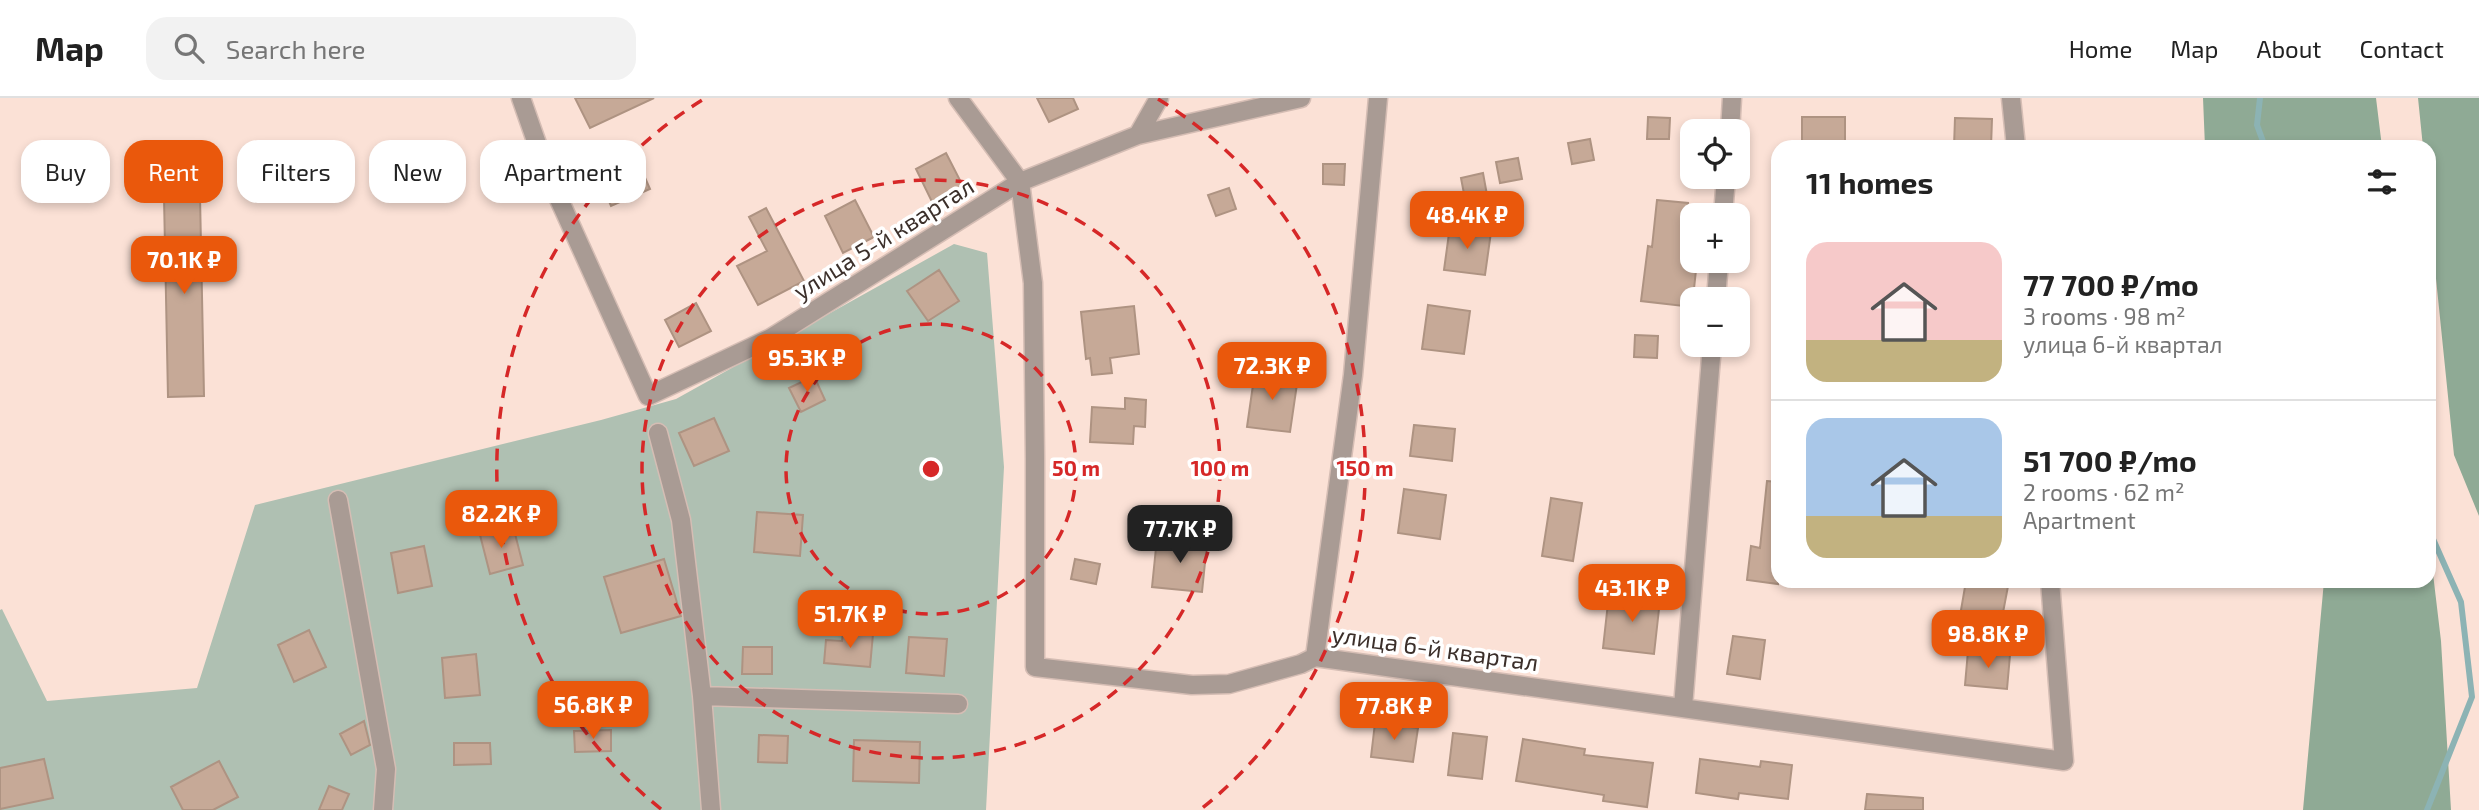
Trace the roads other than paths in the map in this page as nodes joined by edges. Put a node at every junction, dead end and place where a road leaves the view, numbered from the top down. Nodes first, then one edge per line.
1 (521, 98) edge
2 (958, 98) edge
3 (1159, 98) edge
4 (1301, 98) edge
5 (1378, 98) edge
6 (1732, 98) edge
7 (2011, 98) edge
8 (1731, 119) edge
9 (1139, 135) junction
10 (2015, 140) edge
11 (1020, 182) junction
12 (1711, 357) edge
13 (658, 433) dead end
14 (338, 500) dead end
15 (2051, 588) edge
16 (1315, 657) junction
17 (702, 696) junction
18 (958, 704) dead end
19 (1683, 707) junction
20 (383, 810) edge
21 (711, 810) edge

1 - 11 street, улица 5-й квартал
2 - 11 street
3 - 9 street
4 - 9 street
5 - 16 street, улица 6-й квартал
6 - 8 street
7 - 10 street
9 - 11 street, улица 5-й квартал
11 - 16 street
12 - 19 street
13 - 17 street
14 - 20 street
15 - 19 street, улица 6-й квартал
16 - 19 street, улица 6-й квартал
17 - 18 street
17 - 21 street

